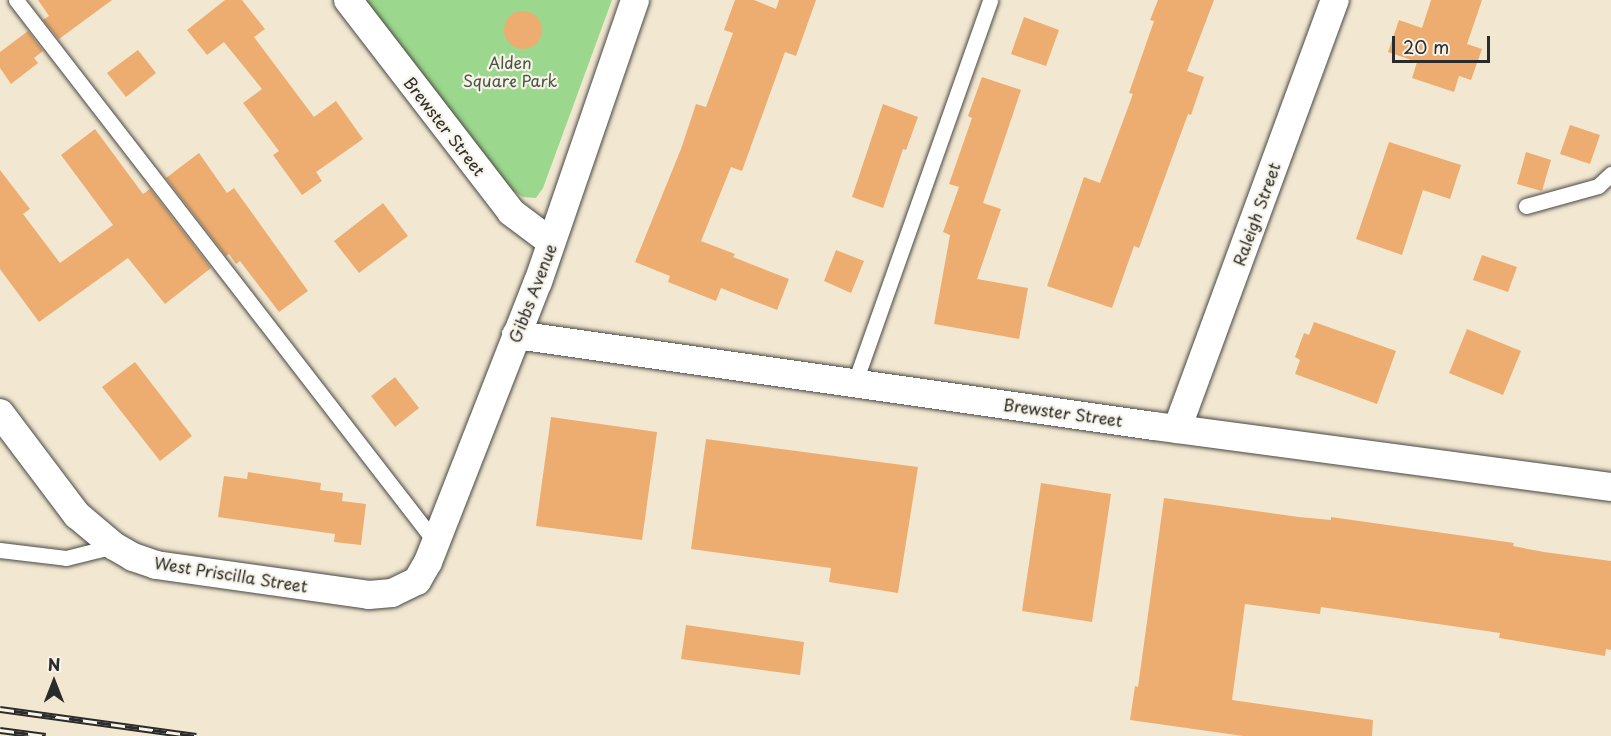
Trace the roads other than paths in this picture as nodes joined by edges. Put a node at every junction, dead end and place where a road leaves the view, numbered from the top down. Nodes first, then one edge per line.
1 (16, 0) edge
2 (348, 0) edge
3 (635, 0) edge
4 (990, 0) edge
5 (1335, 0) edge
6 (1611, 174) edge
7 (1526, 206) dead end
8 (551, 242) junction
9 (516, 335) junction
10 (855, 382) junction
11 (0, 413) edge
12 (1178, 429) junction
13 (1611, 487) edge
14 (436, 543) junction
15 (114, 546) junction
16 (0, 550) edge
17 (417, 581) joint

1 - 14 lane
2 - 8 street, Brewster Street
3 - 8 street, Gibbs Avenue
4 - 10 lane
5 - 12 street, Raleigh Street
6 - 7 lane
8 - 9 street, Gibbs Avenue
9 - 10 street, Brewster Street
9 - 14 street, Gibbs Avenue
10 - 12 street, Brewster Street
11 - 15 street, West Priscilla Street
12 - 13 street, Brewster Street
14 - 17 street, Gibbs Avenue
15 - 16 lane
15 - 17 street, West Priscilla Street

